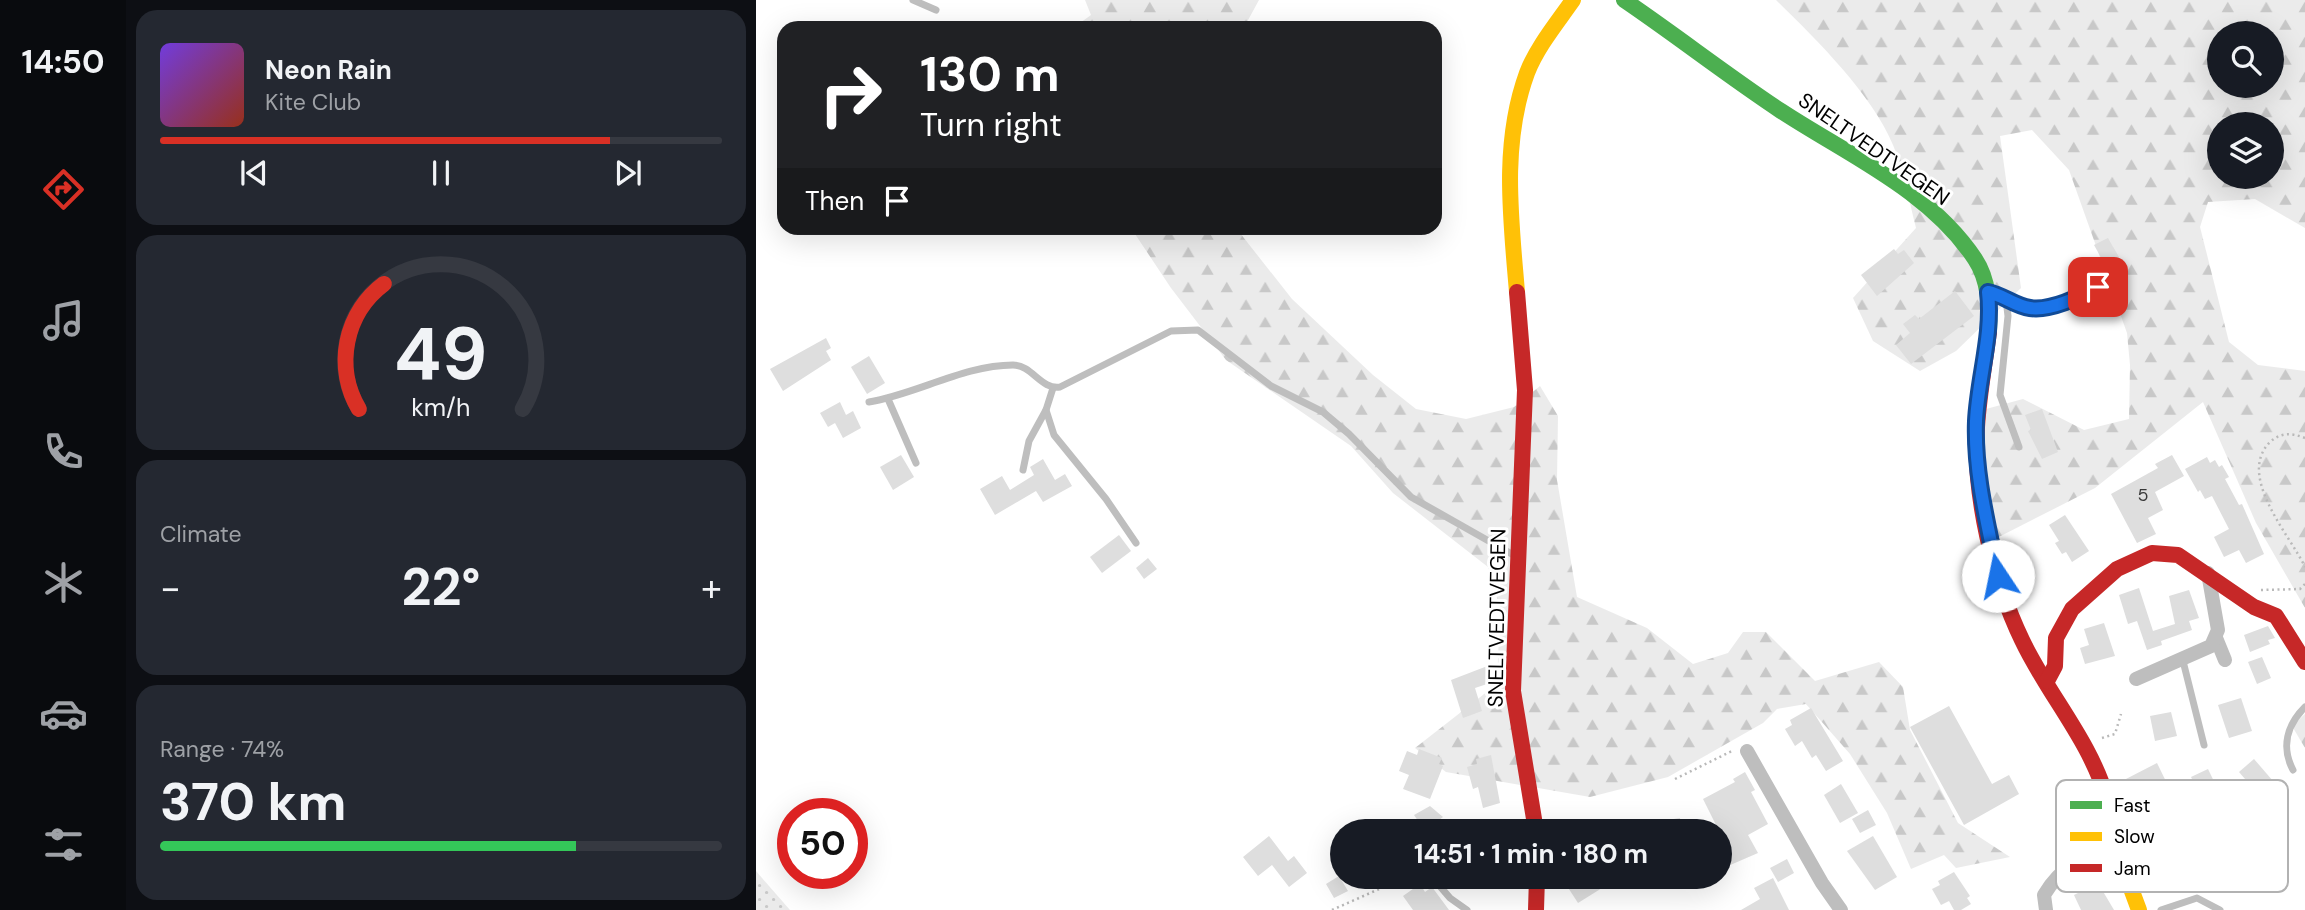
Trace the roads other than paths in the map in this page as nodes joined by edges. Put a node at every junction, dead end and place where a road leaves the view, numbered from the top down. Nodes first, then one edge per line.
1 (913, 0) edge
2 (1573, 0) edge
3 (1624, 0) edge
4 (936, 10) dead end
5 (2098, 287) dead end
6 (1988, 292) junction
7 (2006, 299) junction
8 (1053, 388) junction
9 (888, 398) junction
10 (869, 402) dead end
11 (1046, 410) junction
12 (2019, 447) dead end
13 (916, 463) dead end
14 (1023, 470) dead end
15 (1136, 543) dead end
16 (1518, 558) junction
17 (2208, 573) junction
18 (2216, 638) junction
19 (2225, 660) dead end
20 (2183, 661) junction
21 (2305, 662) edge
22 (2136, 679) dead end
23 (2047, 681) junction
24 (2305, 707) edge
25 (2204, 745) dead end
26 (1747, 751) road end
27 (2293, 770) dead end
28 (2101, 780) edge
29 (1534, 819) edge
30 (2056, 880) edge
31 (1442, 889) edge
32 (1537, 889) edge
33 (2132, 892) edge
34 (1467, 910) edge
35 (1536, 910) edge
36 (1841, 910) edge
37 (2046, 910) edge
38 (2139, 910) edge
39 (2161, 910) edge
40 (2220, 910) edge

1 - 4 lane
2 - 16 main road, SNELTVEDTVEGEN
3 - 6 main road, SNELTVEDTVEGEN
5 - 7 lane
6 - 7 lane
6 - 23 main road, SNELTVEDTVEGEN
7 - 12 lane
8 - 9 lane
8 - 11 lane
8 - 16 lane
9 - 10 lane
9 - 13 lane
11 - 14 lane
11 - 15 lane
16 - 29 main road, SNELTVEDTVEGEN
17 - 18 street
17 - 21 main road
17 - 23 main road
18 - 19 street
18 - 20 street
20 - 22 street
20 - 25 lane
23 - 28 main road, SNELTVEDTVEGEN
24 - 27 lane
26 - 36 street
30 - 37 street
31 - 34 lane
32 - 35 main road
33 - 38 main road, SNELTVEDTVEGEN
39 - 40 lane

